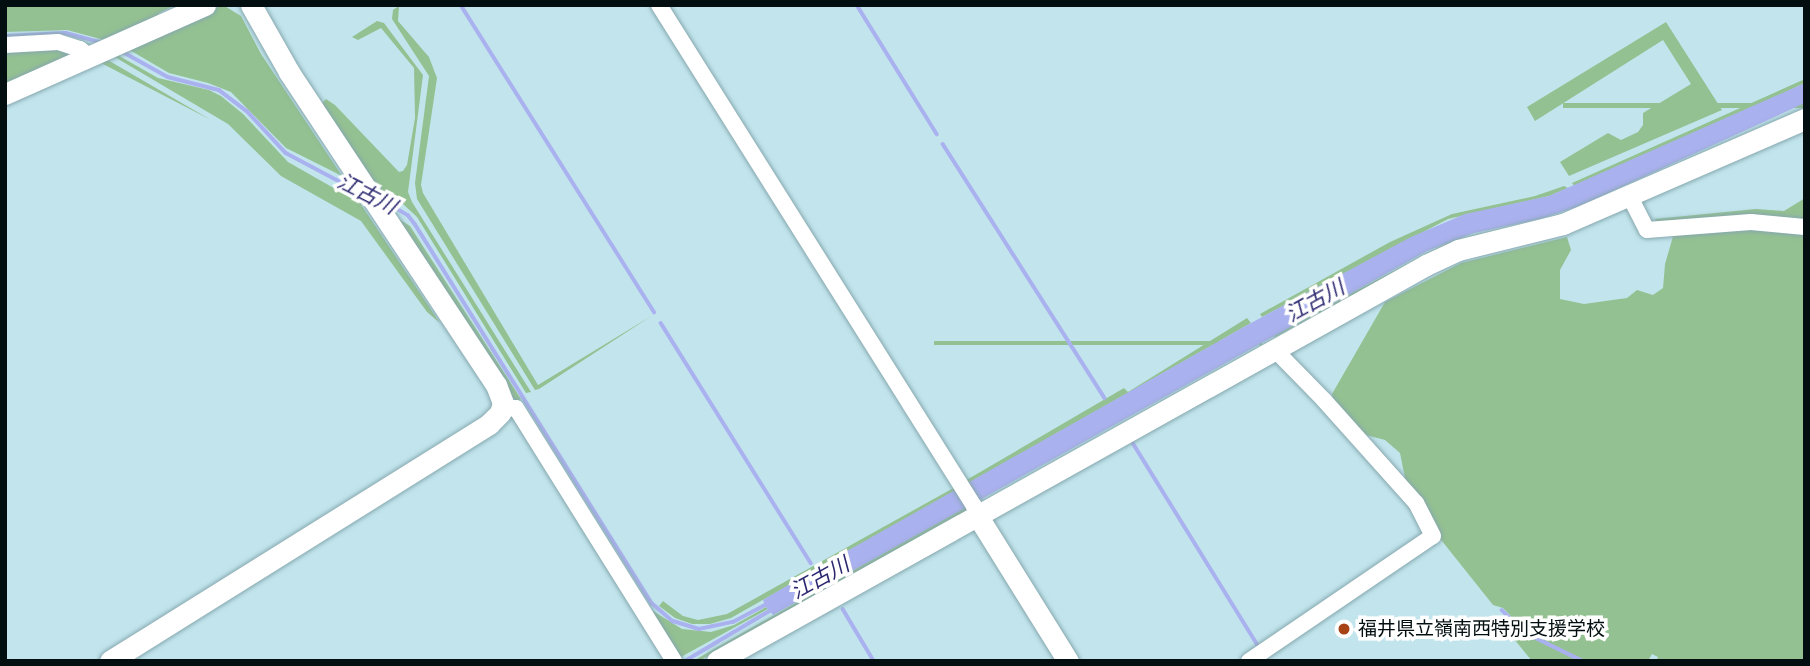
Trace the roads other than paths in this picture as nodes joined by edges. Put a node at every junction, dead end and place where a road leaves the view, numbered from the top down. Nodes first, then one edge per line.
1 (205, 5) edge
2 (251, 5) edge
3 (659, 5) edge
4 (5, 45) edge
5 (106, 49) junction
6 (5, 94) edge
7 (1805, 118) edge
8 (1630, 197) junction
9 (1805, 227) edge
10 (1274, 349) junction
11 (502, 409) junction
12 (975, 510) junction
13 (110, 661) edge
14 (674, 661) edge
15 (717, 661) edge
16 (1068, 661) edge
17 (1250, 661) edge

1 - 5 street
2 - 11 street
3 - 12 street
4 - 5 street
5 - 6 street
7 - 8 street
8 - 9 street
8 - 10 street
10 - 12 street
10 - 17 street
11 - 13 street
11 - 14 street
12 - 15 street
12 - 16 street

